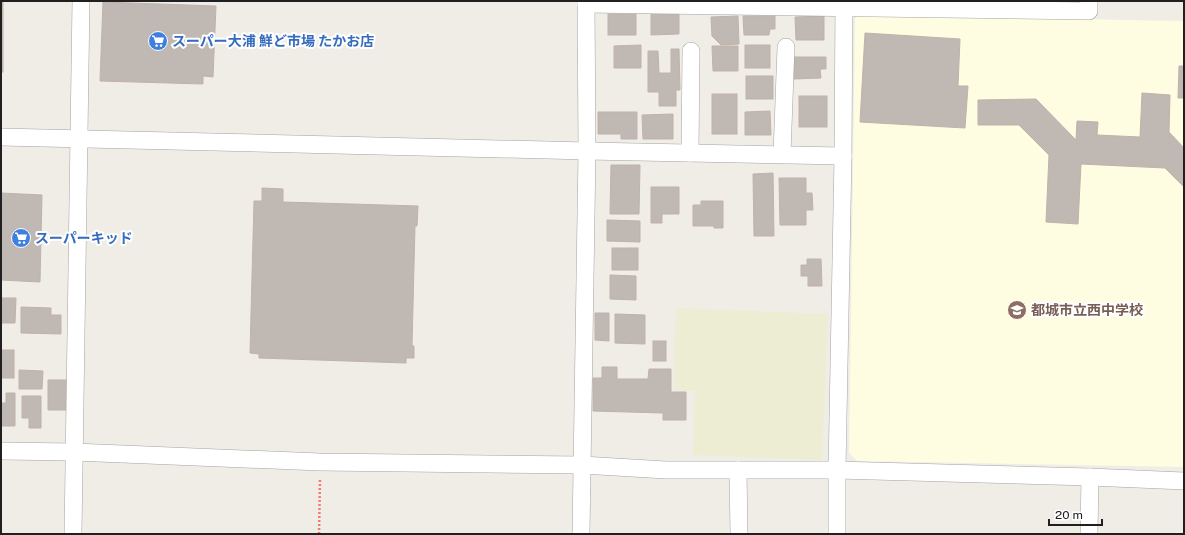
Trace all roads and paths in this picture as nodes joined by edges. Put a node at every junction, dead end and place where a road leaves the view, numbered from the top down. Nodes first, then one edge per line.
1 (81, 1) edge
2 (1090, 1) edge
3 (586, 3) edge
4 (844, 5) edge
5 (786, 47) dead end
6 (691, 51) dead end
7 (1, 137) edge
8 (78, 138) junction
9 (587, 151) junction
10 (690, 153) junction
11 (782, 154) junction
12 (843, 156) junction
13 (1, 451) edge
14 (74, 452) junction
15 (320, 462) junction
16 (582, 465) junction
17 (738, 470) junction
18 (837, 470) junction
19 (1090, 477) junction
20 (1184, 481) edge
21 (72, 534) edge
22 (320, 534) edge
23 (581, 534) edge
24 (739, 534) edge
25 (837, 534) edge
26 (1089, 534) edge

1 - 8 street
2 - 4 street
3 - 4 street
3 - 9 street
4 - 12 street
5 - 11 street
6 - 10 street
7 - 8 street
8 - 9 street
8 - 14 street
9 - 10 street
9 - 16 street
10 - 11 street
11 - 12 street
12 - 18 street
13 - 14 street
14 - 15 street
14 - 21 street
15 - 16 street
15 - 22 path
16 - 17 street
16 - 23 street
17 - 18 street
17 - 24 street
18 - 19 street
18 - 25 street
19 - 20 street
19 - 26 street

